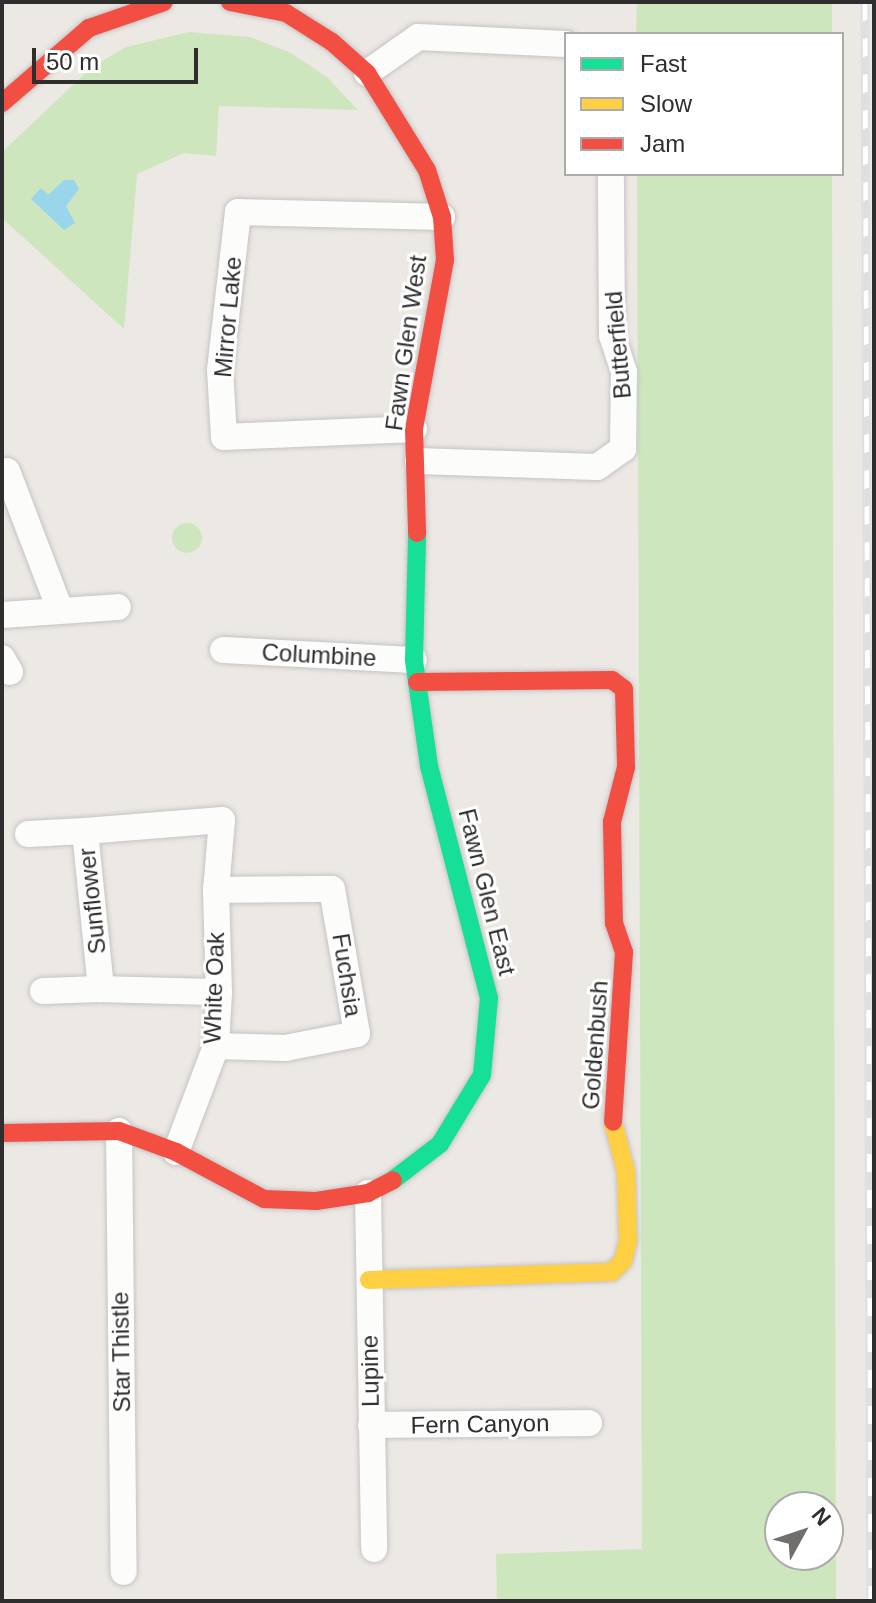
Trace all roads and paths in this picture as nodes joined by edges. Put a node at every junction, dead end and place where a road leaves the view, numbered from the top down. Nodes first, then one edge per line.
1 (164, 2) edge
2 (230, 2) edge
3 (128, 7) edge
4 (287, 8) edge
5 (564, 44) edge
6 (367, 73) junction
7 (2, 103) edge
8 (611, 176) edge
9 (442, 217) junction
10 (414, 429) junction
11 (418, 461) junction
12 (7, 471) dead end
13 (11, 509) edge
14 (118, 607) dead end
15 (60, 610) junction
16 (2, 615) edge
17 (223, 650) dead end
18 (416, 671) junction
19 (220, 818) joint
20 (85, 831) junction
21 (28, 834) dead end
22 (216, 890) junction
23 (101, 989) junction
24 (43, 991) dead end
25 (219, 992) junction
26 (216, 1046) junction
27 (119, 1131) junction
28 (2, 1133) edge
29 (176, 1152) junction
30 (368, 1193) junction
31 (369, 1280) junction
32 (589, 1423) dead end
33 (371, 1425) junction
34 (374, 1549) dead end
35 (124, 1572) dead end

1 - 3 street
2 - 4 street, Fawn Glen West
3 - 7 street
4 - 6 street, Fawn Glen West
5 - 6 street
6 - 9 street, Fawn Glen West
8 - 11 street, Butterfield
9 - 10 street, Fawn Glen West
9 - 10 street, Mirror Lake
10 - 11 street, Fawn Glen West
11 - 18 street, Fawn Glen East
12 - 13 street
13 - 15 street
14 - 15 street
15 - 16 street
17 - 18 street, Columbine
18 - 30 street, Fawn Glen East
18 - 31 street, Goldenbush
19 - 20 street, Sunflower
19 - 22 street, White Oak
20 - 21 street
20 - 23 street, Sunflower
22 - 25 street, White Oak
22 - 26 street, Fuchsia
23 - 24 street
23 - 25 street, Sunflower
25 - 26 street, White Oak
26 - 29 street, White Oak
27 - 28 street, Fawn Glen East
27 - 29 street, Fawn Glen East
27 - 35 street, Star Thistle
29 - 30 street, Fawn Glen East
30 - 31 street, Lupine
31 - 33 street, Lupine
32 - 33 street, Fern Canyon
33 - 34 street, Lupine

